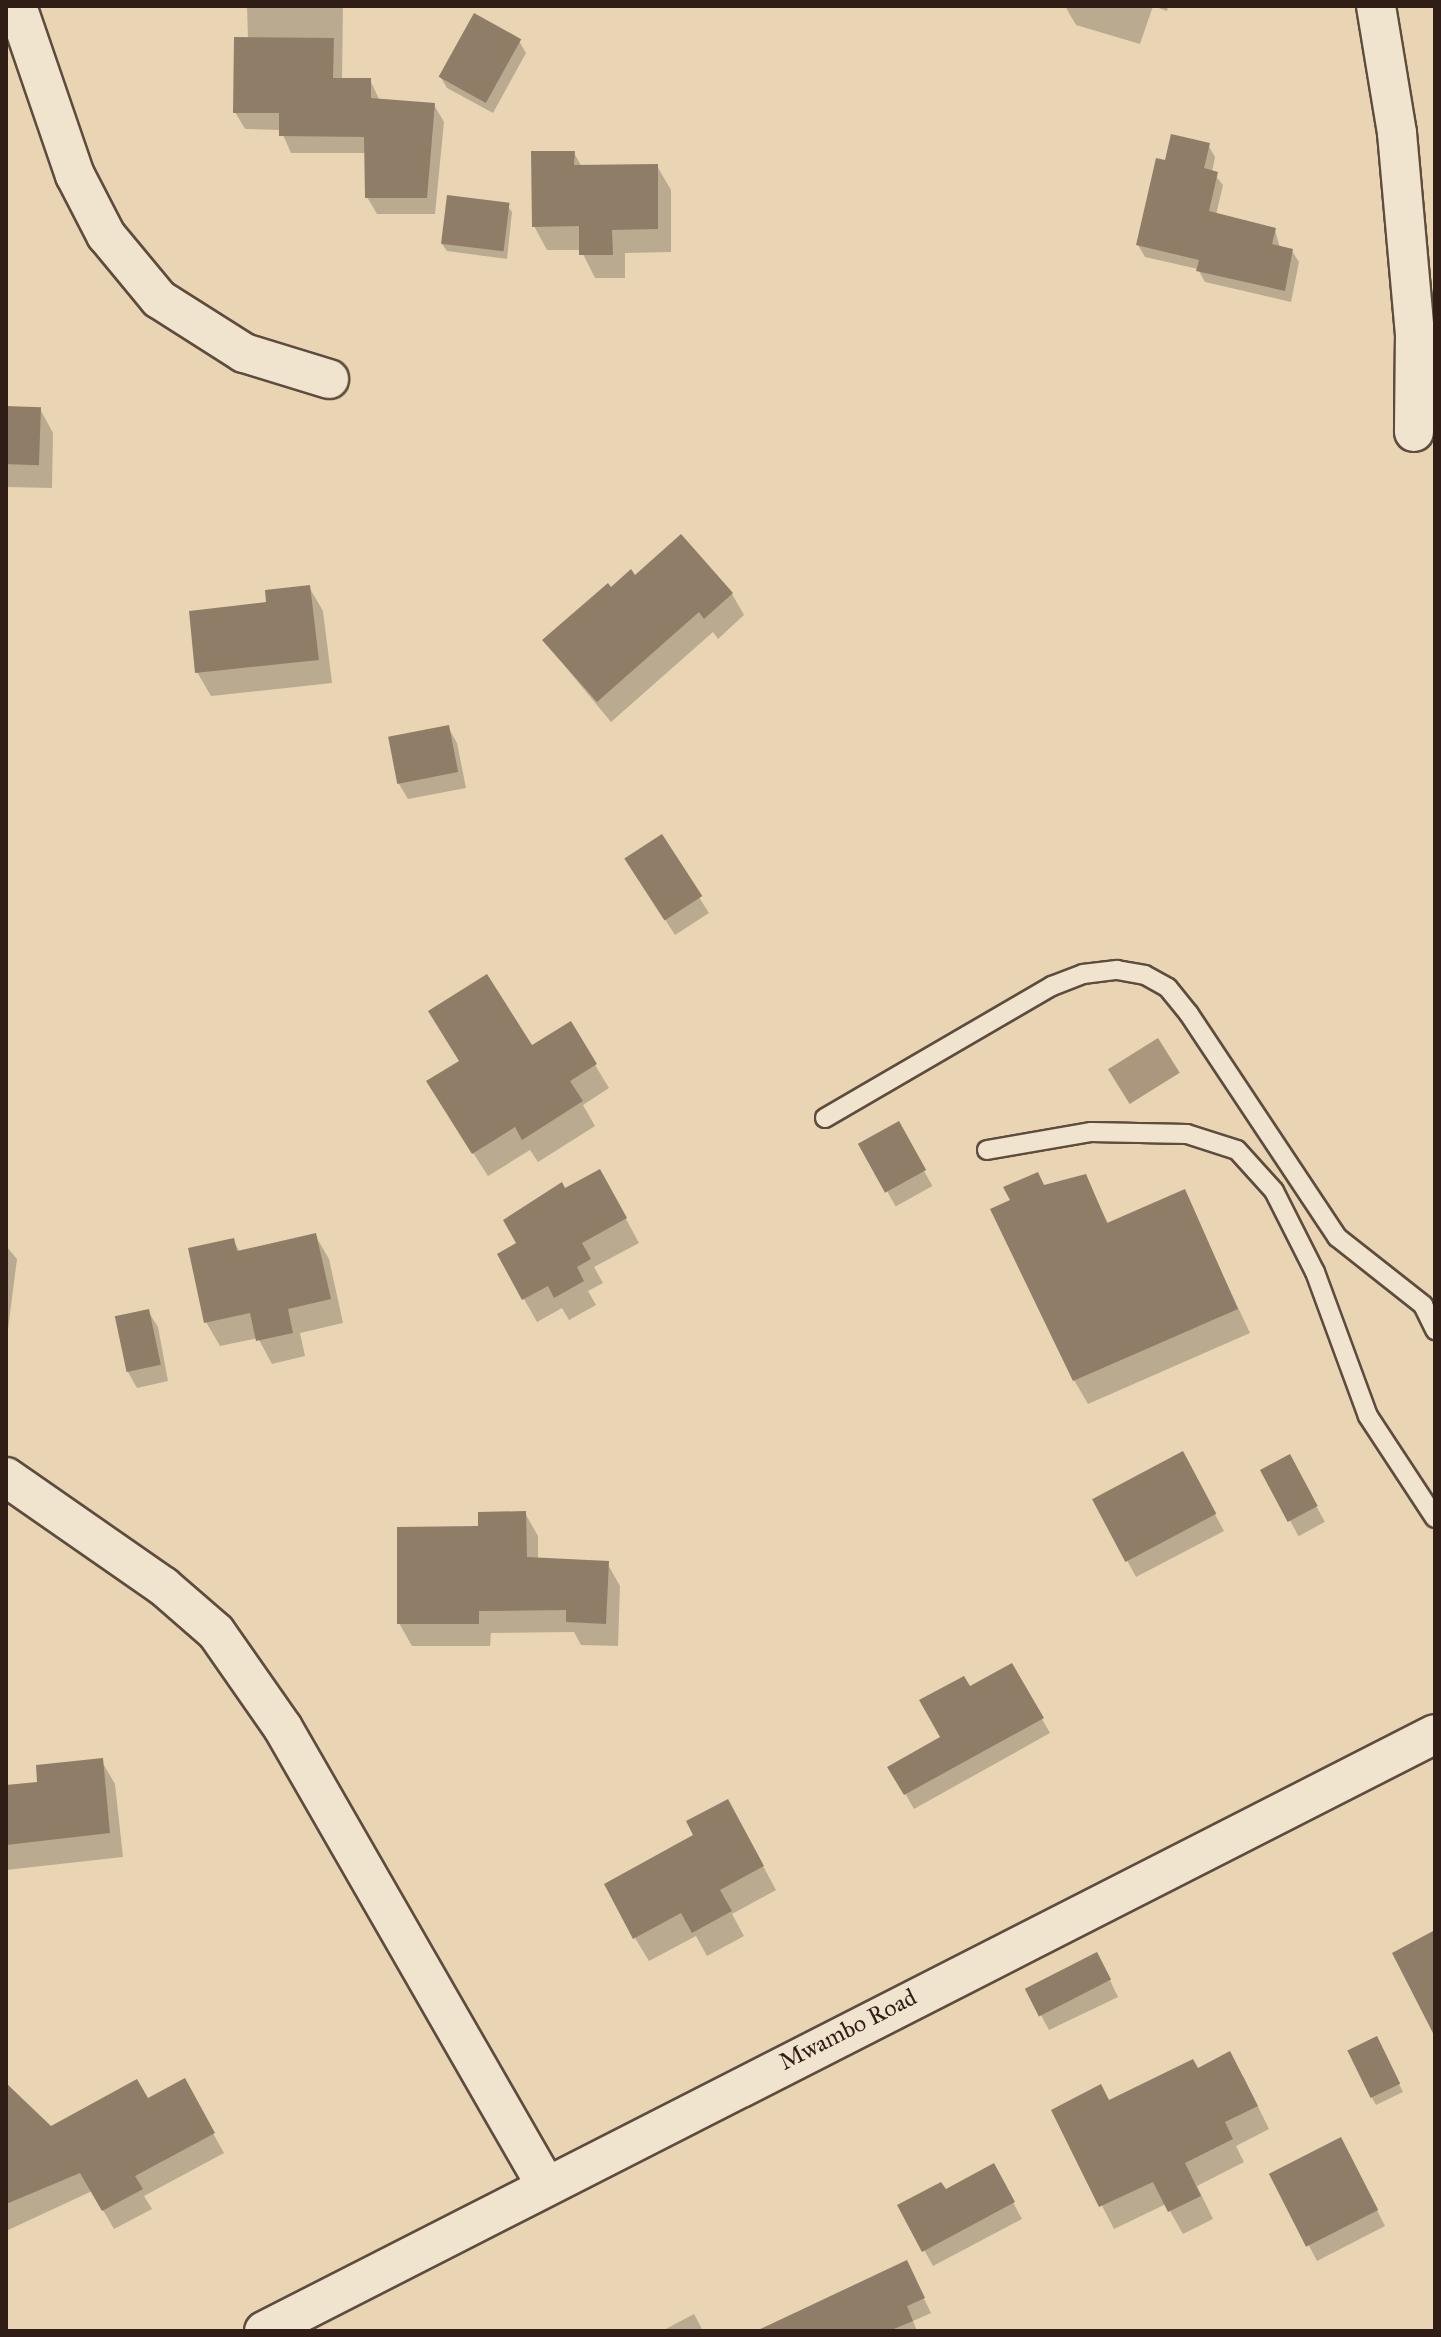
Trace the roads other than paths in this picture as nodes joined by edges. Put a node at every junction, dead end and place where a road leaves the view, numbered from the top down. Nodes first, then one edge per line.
1 (17, 6) edge
2 (1376, 6) edge
3 (329, 379) dead end
4 (1414, 432) dead end
5 (825, 1118) dead end
6 (987, 1150) dead end
7 (1435, 1330) edge
8 (6, 1477) edge
9 (1435, 1518) edge
10 (1435, 1734) edge
11 (545, 2184) junction
12 (264, 2331) edge

1 - 3 street
2 - 4 street
5 - 7 lane
6 - 9 lane
8 - 11 street
10 - 11 street, Mwambo Road
11 - 12 street, Mwambo Road

